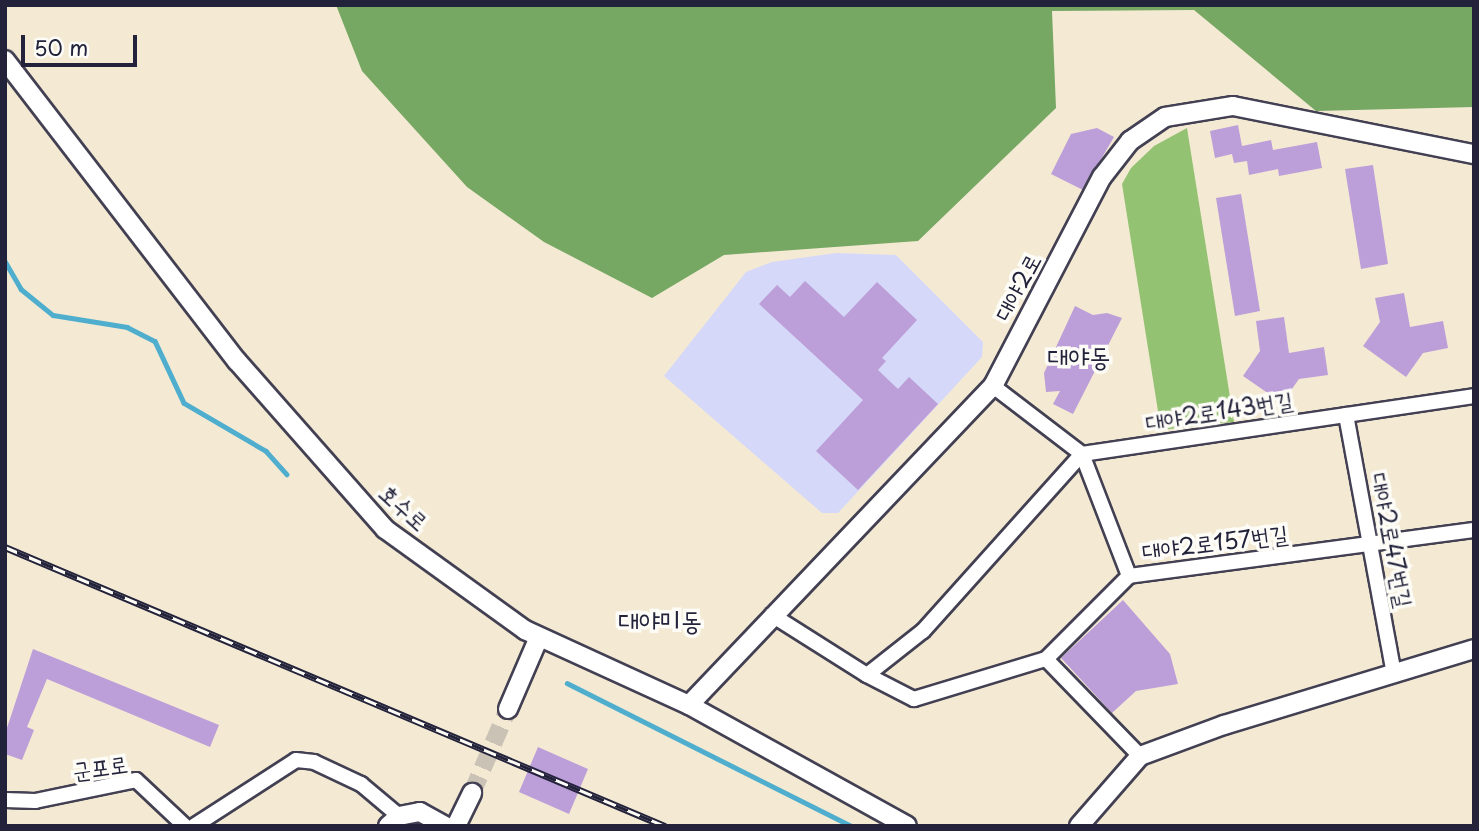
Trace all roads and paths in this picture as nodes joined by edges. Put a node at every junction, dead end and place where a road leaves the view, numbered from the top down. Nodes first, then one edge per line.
1 (8, 65) edge
2 (1474, 154) edge
3 (993, 386) junction
4 (1474, 396) edge
5 (1346, 415) junction
6 (1082, 454) junction
7 (1474, 530) edge
8 (1369, 544) junction
9 (1129, 576) junction
10 (772, 615) junction
11 (539, 637) junction
12 (1474, 649) edge
13 (1046, 659) junction
14 (1394, 674) junction
15 (867, 676) junction
16 (689, 705) junction
17 (508, 709) tunnel mouth
18 (1140, 756) junction
19 (472, 793) tunnel mouth
20 (5, 800) edge
21 (393, 821) edge
22 (185, 826) edge
23 (194, 826) edge
24 (445, 826) edge
25 (458, 826) edge
26 (907, 826) edge
27 (1079, 826) edge

1 - 11 street, 호수로
2 - 3 street, 대야2로
3 - 6 street
3 - 10 street, 대야2로
4 - 5 street, 대야2로143번길
5 - 6 street, 대야2로143번길
5 - 8 street, 대야2로47번길
6 - 9 street
6 - 15 street
7 - 8 street, 대야2로157번길
8 - 9 street, 대야2로157번길
8 - 14 street, 대야2로47번길
9 - 13 street, 대야2로157번길
10 - 15 street, 대야2로157번길
10 - 16 street, 대야2로
11 - 16 street, 호수로
11 - 17 street
12 - 14 street
13 - 15 street, 대야2로157번길
13 - 18 street
14 - 18 street
16 - 26 street, 호수로
18 - 27 street
19 - 25 street
20 - 22 street, 군포로
21 - 23 street
21 - 24 street

